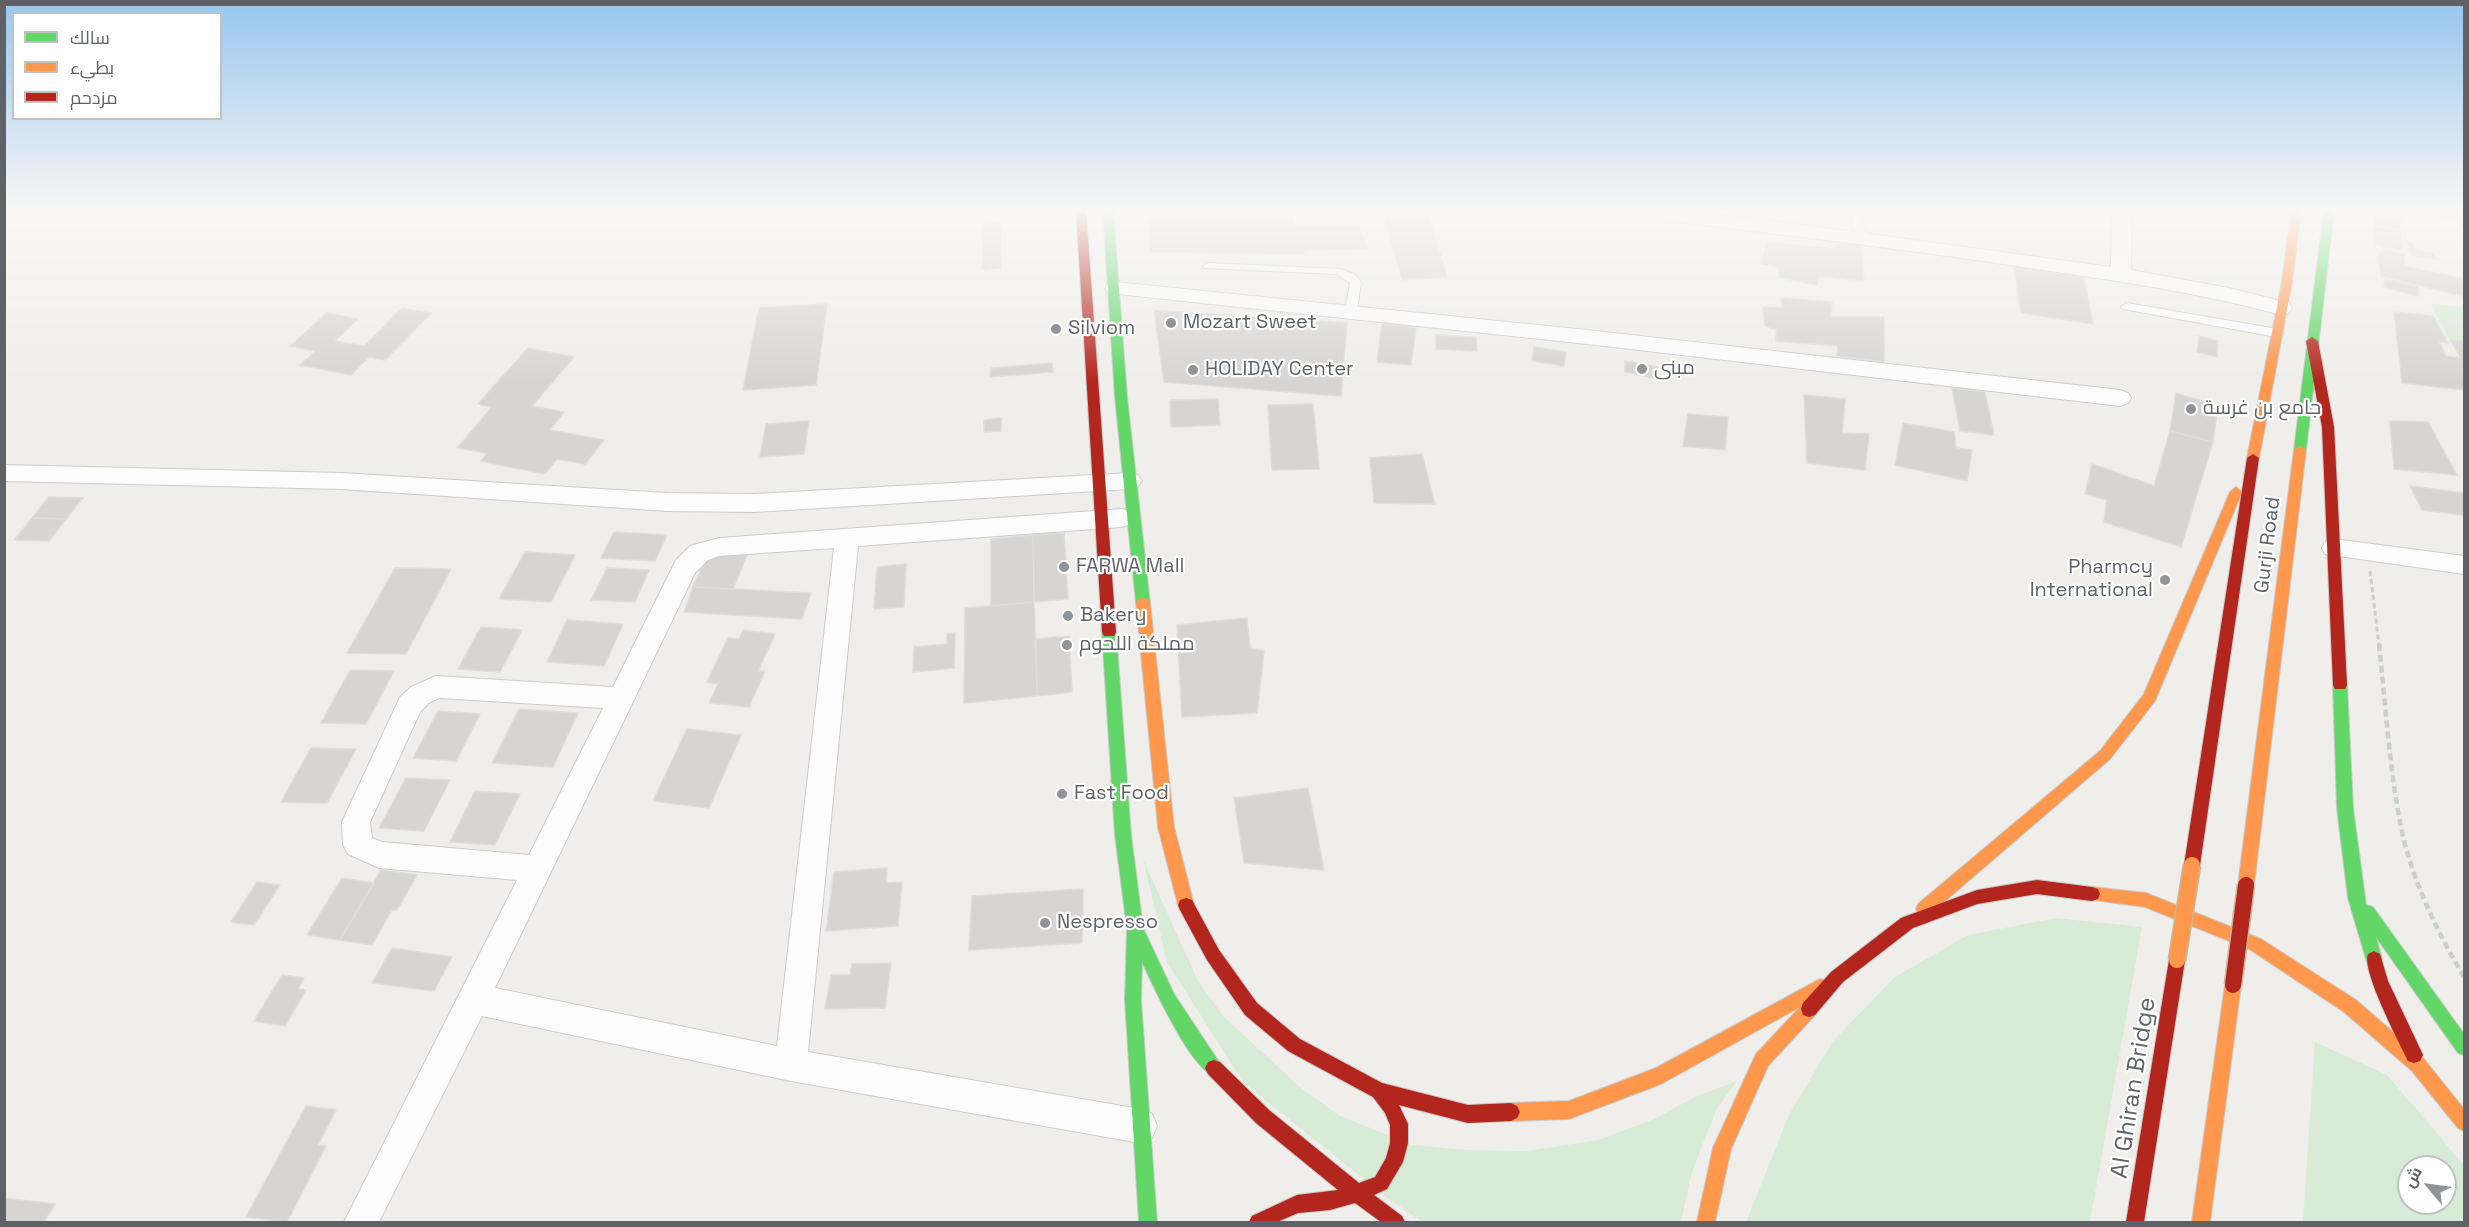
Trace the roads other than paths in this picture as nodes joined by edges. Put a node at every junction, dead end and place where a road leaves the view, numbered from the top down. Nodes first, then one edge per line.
1 (1085, 267) edge
2 (1113, 267) edge
3 (1235, 267) edge
4 (2070, 267) edge
5 (2121, 267) edge
6 (2288, 267) edge
7 (2322, 267) edge
8 (2121, 275) junction
9 (1115, 288) junction
10 (2127, 307) dead end
11 (2282, 308) junction
12 (1351, 311) junction
13 (2277, 333) junction
14 (2312, 342) junction
15 (2121, 398) dead end
16 (2254, 449) junction
17 (4, 473) edge
18 (1130, 481) junction
19 (1100, 483) junction
20 (1134, 517) junction
21 (1102, 520) junction
22 (847, 538) junction
23 (2334, 548) junction
24 (2464, 565) edge
25 (621, 698) junction
26 (536, 869) junction
27 (2356, 898) junction
28 (1907, 923) junction
29 (1135, 928) junction
30 (2177, 960) joint
31 (1837, 977) junction
32 (474, 999) junction
33 (2464, 1047) edge
34 (791, 1065) junction
35 (2418, 1065) junction
36 (1379, 1091) junction
37 (2464, 1122) edge
38 (1140, 1126) junction
39 (1356, 1194) junction
40 (361, 1222) edge
41 (1148, 1222) edge
42 (1258, 1222) edge
43 (1396, 1222) edge
44 (1706, 1222) edge
45 (2135, 1222) edge
46 (2201, 1222) edge

1 - 19 main road
2 - 9 main road
3 - 12 lane
4 - 8 street
5 - 8 street
6 - 11 main road, Gurji Road
7 - 14 main road, Gurji Road
8 - 11 street
9 - 12 street
9 - 18 main road
10 - 13 lane
11 - 13 main road, Gurji Road
12 - 15 street
13 - 16 main road, Gurji Road
14 - 23 main road
14 - 46 main road, Gurji Road, bridge
16 - 28 main road
16 - 30 main road, Gurji Road, bridge
17 - 19 street
18 - 19 street
18 - 20 main road
19 - 21 main road
20 - 21 street
20 - 36 main road
21 - 22 street
21 - 29 main road
22 - 25 street
22 - 34 street
23 - 24 street
23 - 27 main road
25 - 26 street
25 - 26 street
26 - 32 street
27 - 33 main road
27 - 35 main road
28 - 31 main road
28 - 35 main road
29 - 38 main road
29 - 39 main road
30 - 45 main road, Al Ghiran Bridge
31 - 36 main road
31 - 44 main road
32 - 34 street
32 - 40 street
34 - 38 street
35 - 37 main road
36 - 39 main road
38 - 41 main road
39 - 42 main road
39 - 43 main road

